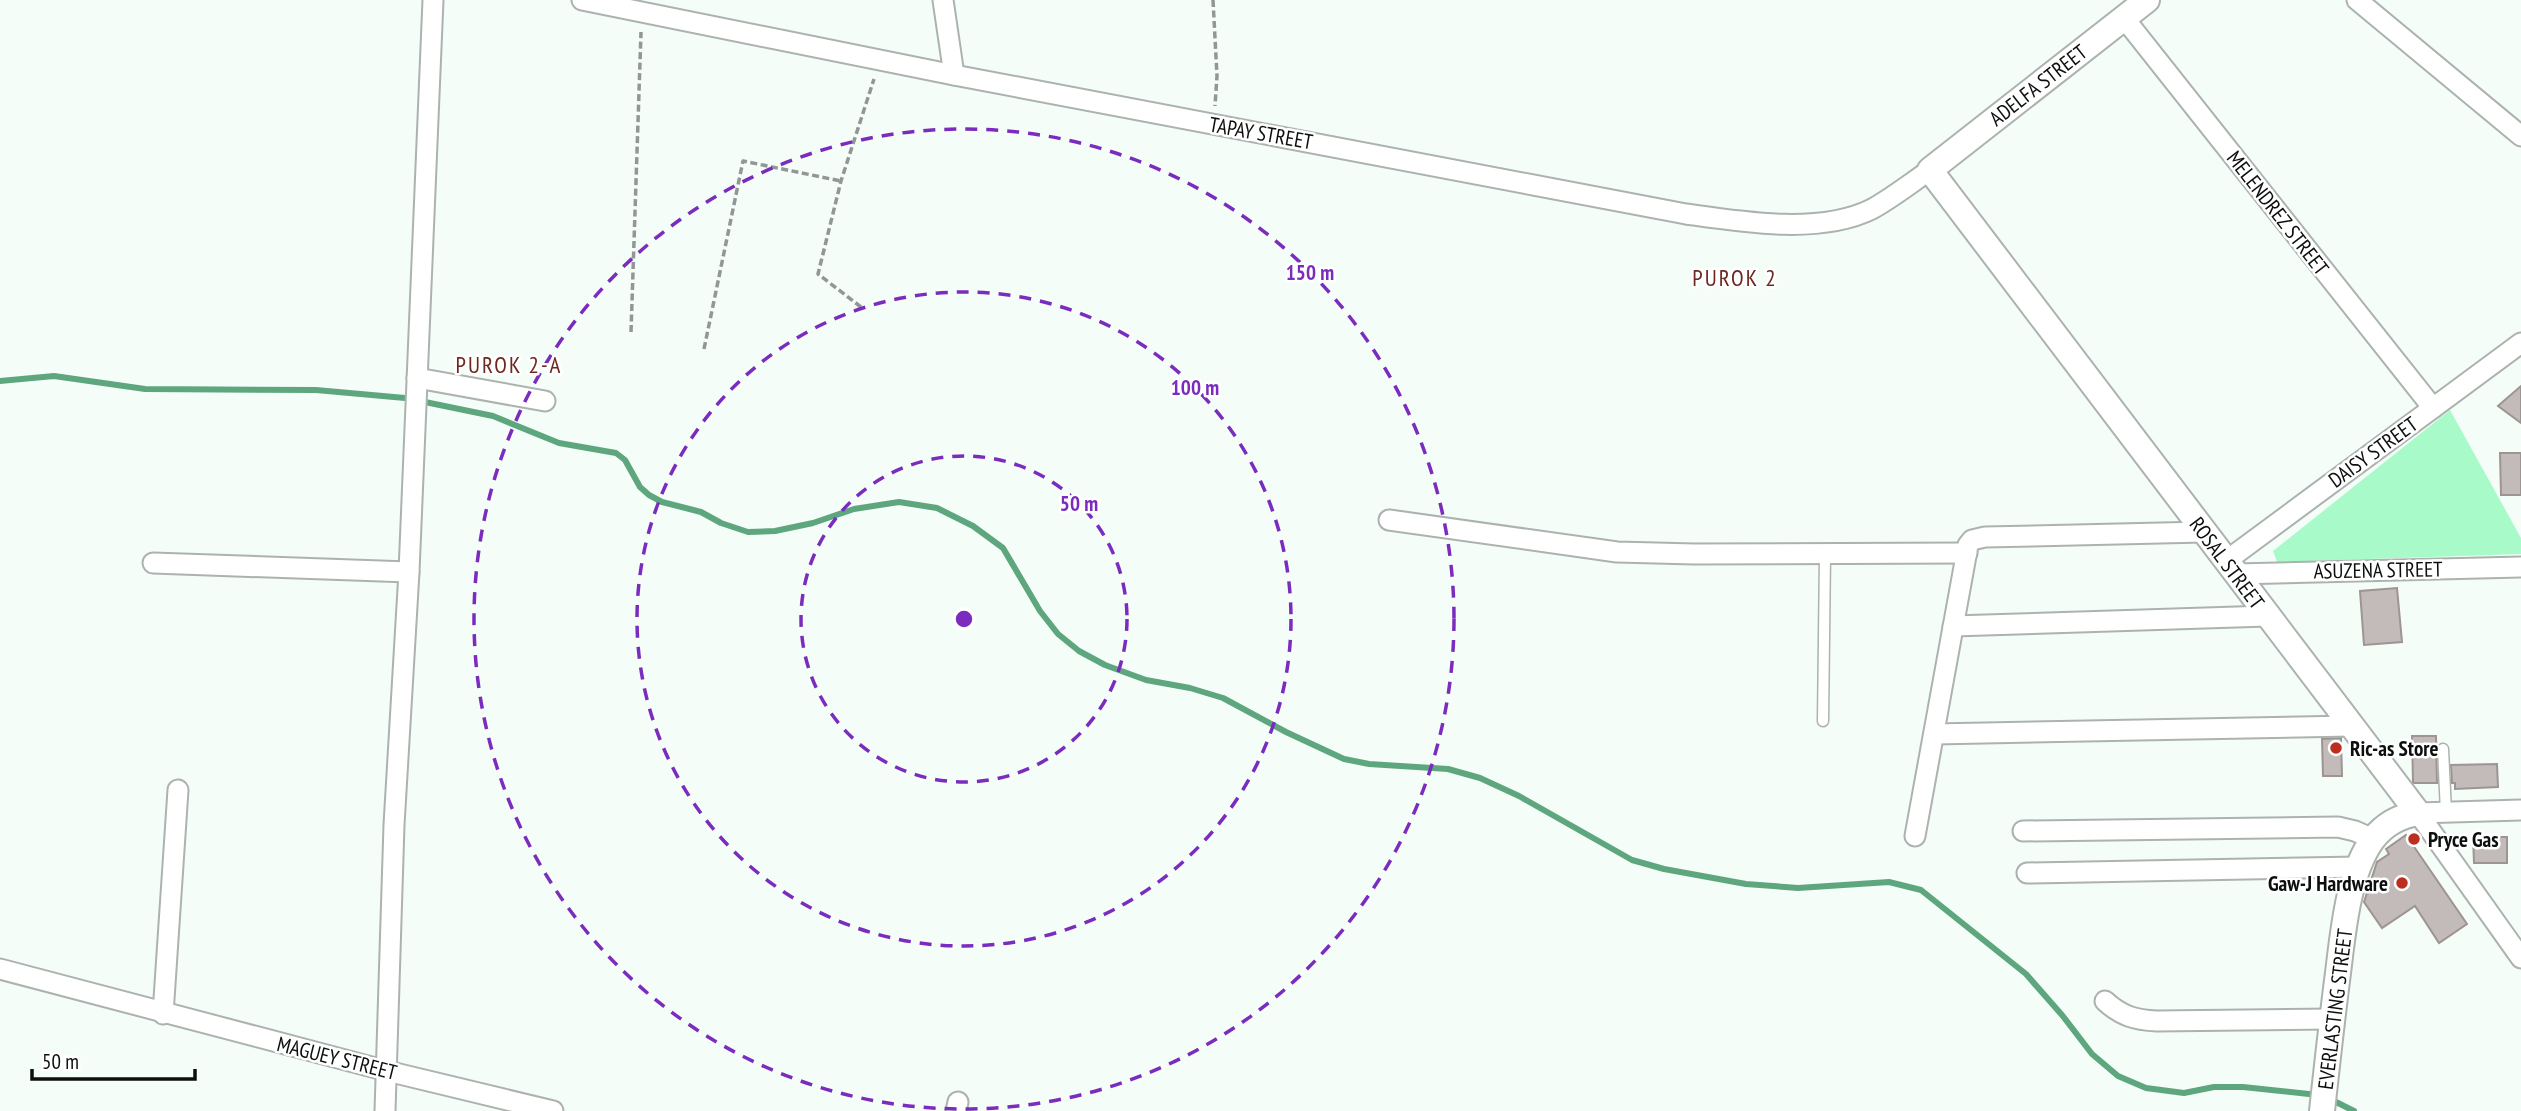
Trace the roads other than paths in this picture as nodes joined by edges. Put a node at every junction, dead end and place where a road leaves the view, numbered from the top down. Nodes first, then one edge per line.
1 (433, 0) edge
2 (582, 0) edge
3 (943, 0) edge
4 (2147, 0) edge
5 (2357, 0) edge
6 (2124, 18) junction
7 (954, 75) junction
8 (2521, 136) edge
9 (1930, 170) junction
10 (2521, 343) edge
11 (417, 378) junction
12 (545, 401) dead end
13 (2433, 408) junction
14 (1389, 520) dead end
15 (2204, 532) junction
16 (1967, 553) junction
17 (1825, 554) junction
18 (153, 563) dead end
19 (2231, 567) junction
20 (2521, 567) edge
21 (409, 572) junction
22 (2268, 616) junction
23 (1953, 626) junction
24 (1823, 721) dead end
25 (2351, 726) junction
26 (1934, 734) junction
27 (2443, 749) dead end
28 (178, 790) dead end
29 (2521, 810) edge
30 (2446, 812) junction
31 (2418, 813) junction
32 (2023, 831) dead end
33 (1915, 835) dead end
34 (2374, 839) junction
35 (2359, 867) junction
36 (2027, 873) dead end
37 (2521, 958) edge
38 (0, 969) edge
39 (2105, 1001) dead end
40 (163, 1014) junction
41 (2332, 1019) junction
42 (387, 1071) junction
43 (385, 1111) edge
44 (553, 1111) edge
45 (2322, 1111) edge

1 - 11 street
2 - 7 street, TAPAY STREET
3 - 7 street
4 - 6 street, ADELFA STREET
5 - 8 street
6 - 9 street, ADELFA STREET
6 - 13 street, MELENDREZ STREET
7 - 9 street, TAPAY STREET
9 - 15 street, ROSAL STREET
10 - 13 street, DAISY STREET
11 - 12 street
11 - 21 street
13 - 19 street, DAISY STREET
14 - 17 street
15 - 16 street
15 - 19 street, ROSAL STREET
16 - 17 street
16 - 23 street
17 - 24 lane
18 - 21 street
19 - 20 street, ASUZENA STREET
19 - 22 street, ROSAL STREET
21 - 42 street
22 - 23 street
22 - 25 street, ROSAL STREET
23 - 26 street
25 - 26 street
25 - 31 street, ROSAL STREET
26 - 33 street
27 - 30 lane
28 - 40 street
29 - 30 street
30 - 31 street
31 - 34 street, EVERLASTING STREET
31 - 37 street, ROSAL STREET
32 - 34 street
34 - 35 street, EVERLASTING STREET
35 - 36 street
35 - 41 street, EVERLASTING STREET
38 - 40 street, MAGUEY STREET
39 - 41 street
40 - 42 street, MAGUEY STREET
41 - 45 street, EVERLASTING STREET
42 - 43 street
42 - 44 street, MAGUEY STREET

